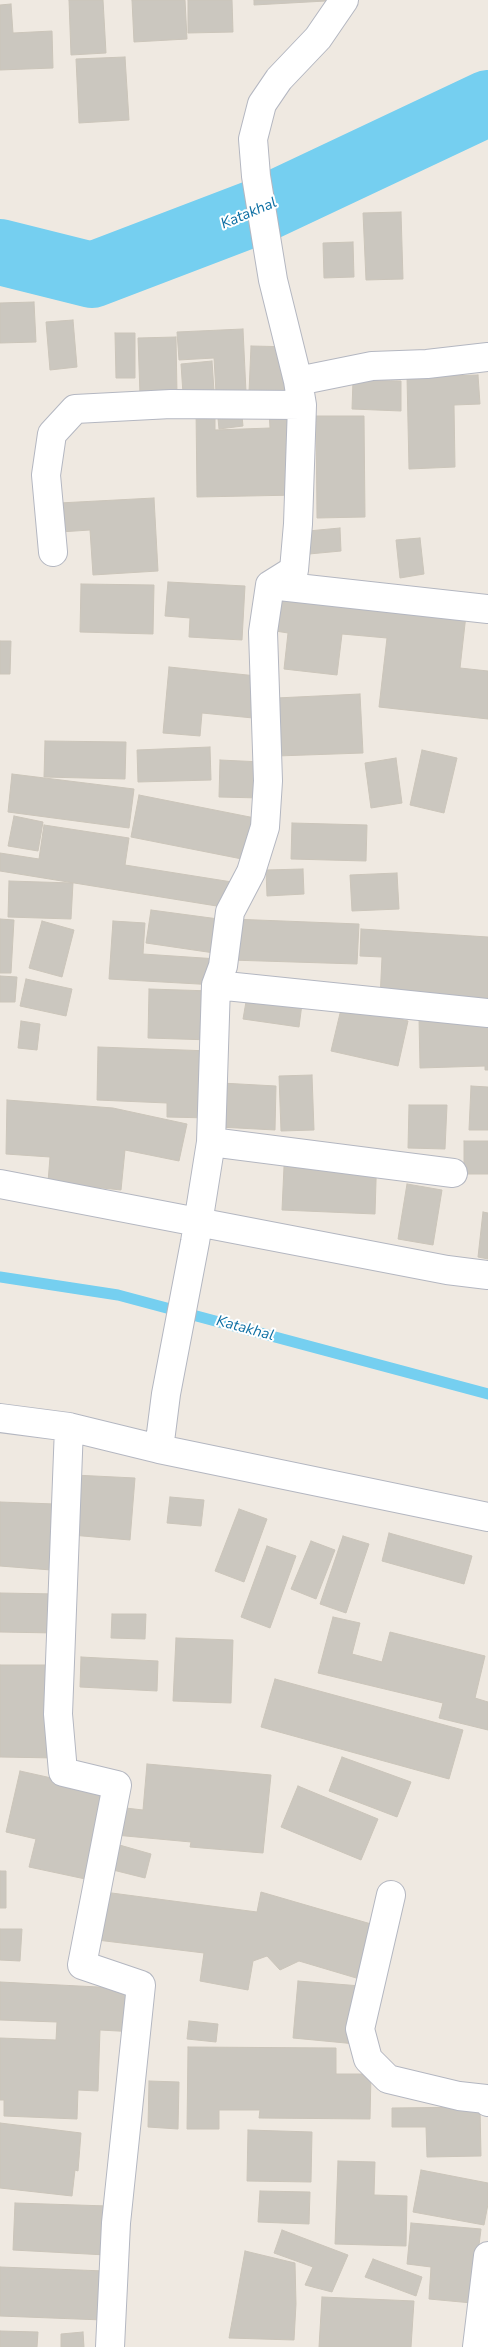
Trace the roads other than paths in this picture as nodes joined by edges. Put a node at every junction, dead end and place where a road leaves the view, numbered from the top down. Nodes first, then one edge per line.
1 (344, 0) edge
2 (488, 357) edge
3 (300, 393) junction
4 (54, 552) dead end
5 (270, 585) junction
6 (488, 609) edge
7 (216, 985) junction
8 (488, 1013) edge
9 (211, 1142) junction
10 (453, 1173) dead end
11 (0, 1184) edge
12 (197, 1231) junction
13 (488, 1275) edge
14 (0, 1418) edge
15 (69, 1427) junction
16 (159, 1449) junction
17 (488, 1517) edge
18 (391, 1895) dead end
19 (488, 2102) edge
20 (488, 2256) edge
21 (110, 2347) edge
22 (477, 2347) edge

1 - 3 street
2 - 3 street
3 - 4 street
3 - 5 street
5 - 6 street
5 - 7 street
7 - 8 street
7 - 9 street
9 - 10 street
9 - 12 street
11 - 12 street
12 - 13 street
12 - 16 street
14 - 15 street
15 - 16 street
15 - 21 street
16 - 17 street
18 - 19 street
20 - 22 street

